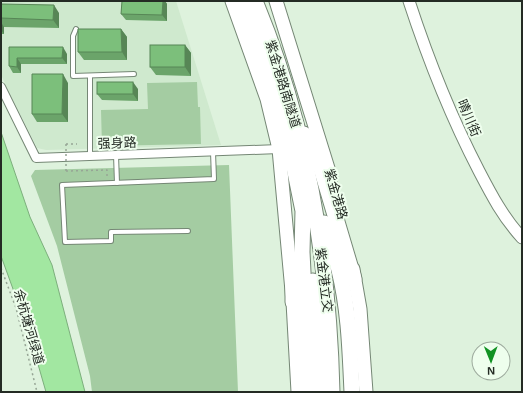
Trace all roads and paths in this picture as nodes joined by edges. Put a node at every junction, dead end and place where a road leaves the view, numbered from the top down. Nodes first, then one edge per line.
1 (232, 1) edge
2 (243, 1) edge
3 (255, 1) edge
4 (276, 1) edge
5 (409, 1) edge
6 (76, 29) edge
7 (134, 74) dead end
8 (90, 76) junction
9 (1, 87) edge
10 (292, 109) junction
11 (77, 144) dead end
12 (279, 149) junction
13 (212, 152) junction
14 (116, 155) junction
15 (90, 156) junction
16 (300, 168) junction
17 (117, 182) junction
18 (108, 183) junction
19 (303, 211) junction
20 (188, 231) dead end
21 (522, 238) edge
22 (1, 268) edge
23 (354, 279) junction
24 (293, 302) junction
25 (337, 308) junction
26 (37, 392) edge
27 (298, 392) edge
28 (309, 392) edge
29 (321, 392) edge
30 (332, 392) edge
31 (343, 392) edge
32 (352, 392) edge
33 (366, 392) edge

1 - 12 main road
2 - 16 highway, 紫金港路南隧道
3 - 10 highway, 紫金港路南隧道
4 - 23 main road, 紫金港路
5 - 21 street, 晴川街
6 - 8 lane
7 - 8 lane
8 - 15 lane
9 - 15 street, 强身路
10 - 16 highway, 紫金港路南隧道
10 - 23 highway
11 - 18 path, bridge
12 - 13 street, 强身路
12 - 24 main road
13 - 14 street, 强身路
13 - 17 lane
14 - 15 street, 强身路
14 - 17 lane
16 - 19 highway
16 - 24 highway
16 - 25 highway, 紫金港立交
16 - 25 highway
17 - 18 lane
18 - 20 lane
19 - 28 highway
19 - 29 highway, 紫金港立交
22 - 26 path, 余杭塘河绿道
23 - 33 main road, 紫金港路
24 - 27 main road
25 - 30 highway, 紫金港立交
25 - 31 highway
25 - 32 highway

